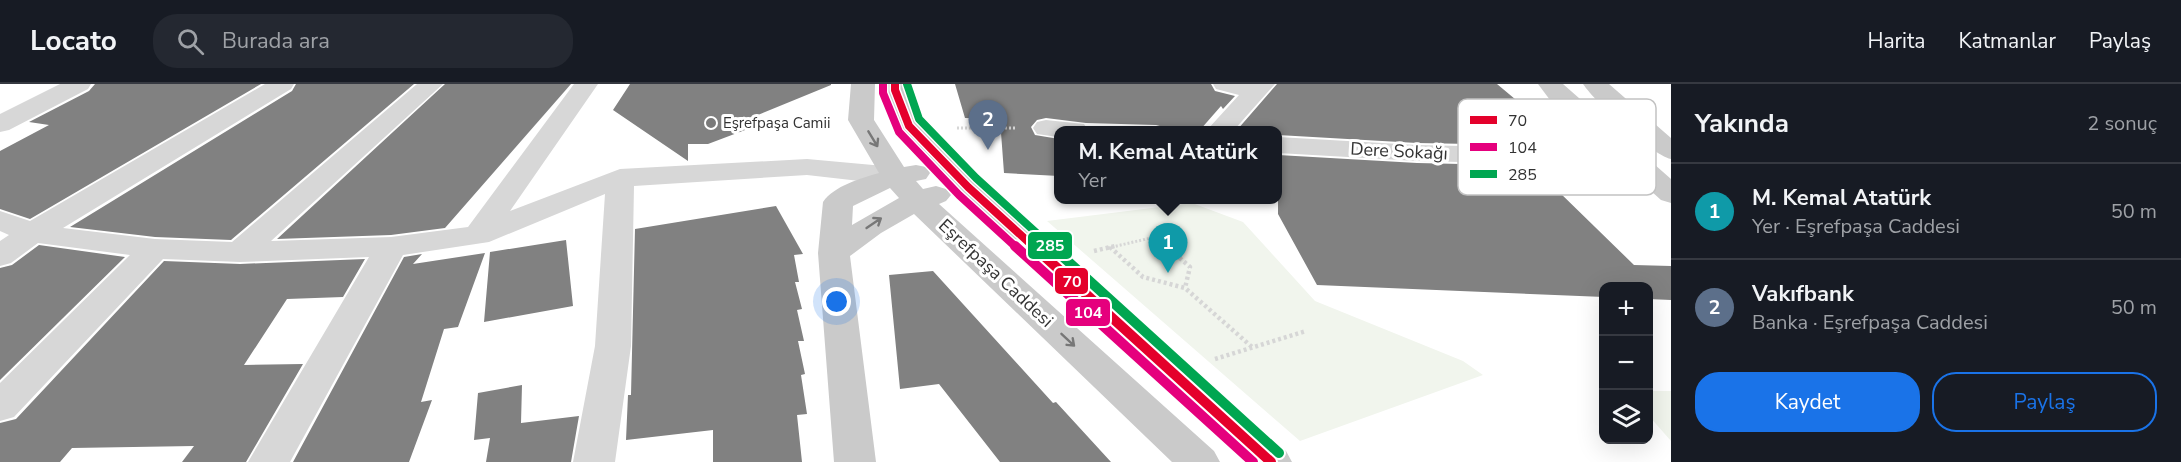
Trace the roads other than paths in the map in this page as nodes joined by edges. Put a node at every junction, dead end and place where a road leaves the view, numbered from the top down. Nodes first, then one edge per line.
1 (79, 84) edge
2 (282, 84) edge
3 (431, 84) edge
4 (586, 84) edge
5 (863, 84) edge
6 (895, 84) edge
7 (1225, 84) edge
8 (1550, 84) edge
9 (1595, 84) edge
10 (1259, 88) edge
11 (1566, 99) edge
12 (1610, 99) edge
13 (0, 124) edge
14 (1224, 126) edge
15 (1046, 128) road end
16 (1054, 129) edge
17 (1656, 139) edge
18 (1282, 145) edge
19 (1671, 151) edge
20 (1458, 154) edge
21 (958, 177) junction
22 (620, 178) junction
23 (1656, 181) edge
24 (906, 188) junction
25 (1671, 194) edge
26 (0, 220) edge
27 (32, 233) junction
28 (478, 235) junction
29 (391, 248) junction
30 (155, 249) junction
31 (240, 252) junction
32 (0, 256) edge
33 (0, 407) edge
34 (269, 462) edge
35 (594, 462) edge
36 (855, 462) edge
37 (1199, 462) edge
38 (1270, 462) edge

1 - 13 street
2 - 27 street
3 - 31 street
4 - 28 street
5 -> 24 main road, Eşrefpaşa Caddesi
6 - 21 main road
7 - 10 street
8 - 11 main road
9 - 12 main road
10 - 14 street
15 - 16 street
17 - 19 main road
18 - 20 street, Dere Sokağı
21 - 24 main road
21 - 38 main road
22 - 24 street
22 - 28 street
22 - 35 street
23 - 25 main road
24 - 36 main road
24 -> 37 main road, Eşrefpaşa Caddesi
26 - 27 street
27 - 30 street
27 - 32 street
28 - 29 street
29 - 31 street
29 - 34 street
30 - 31 street
30 - 33 street

